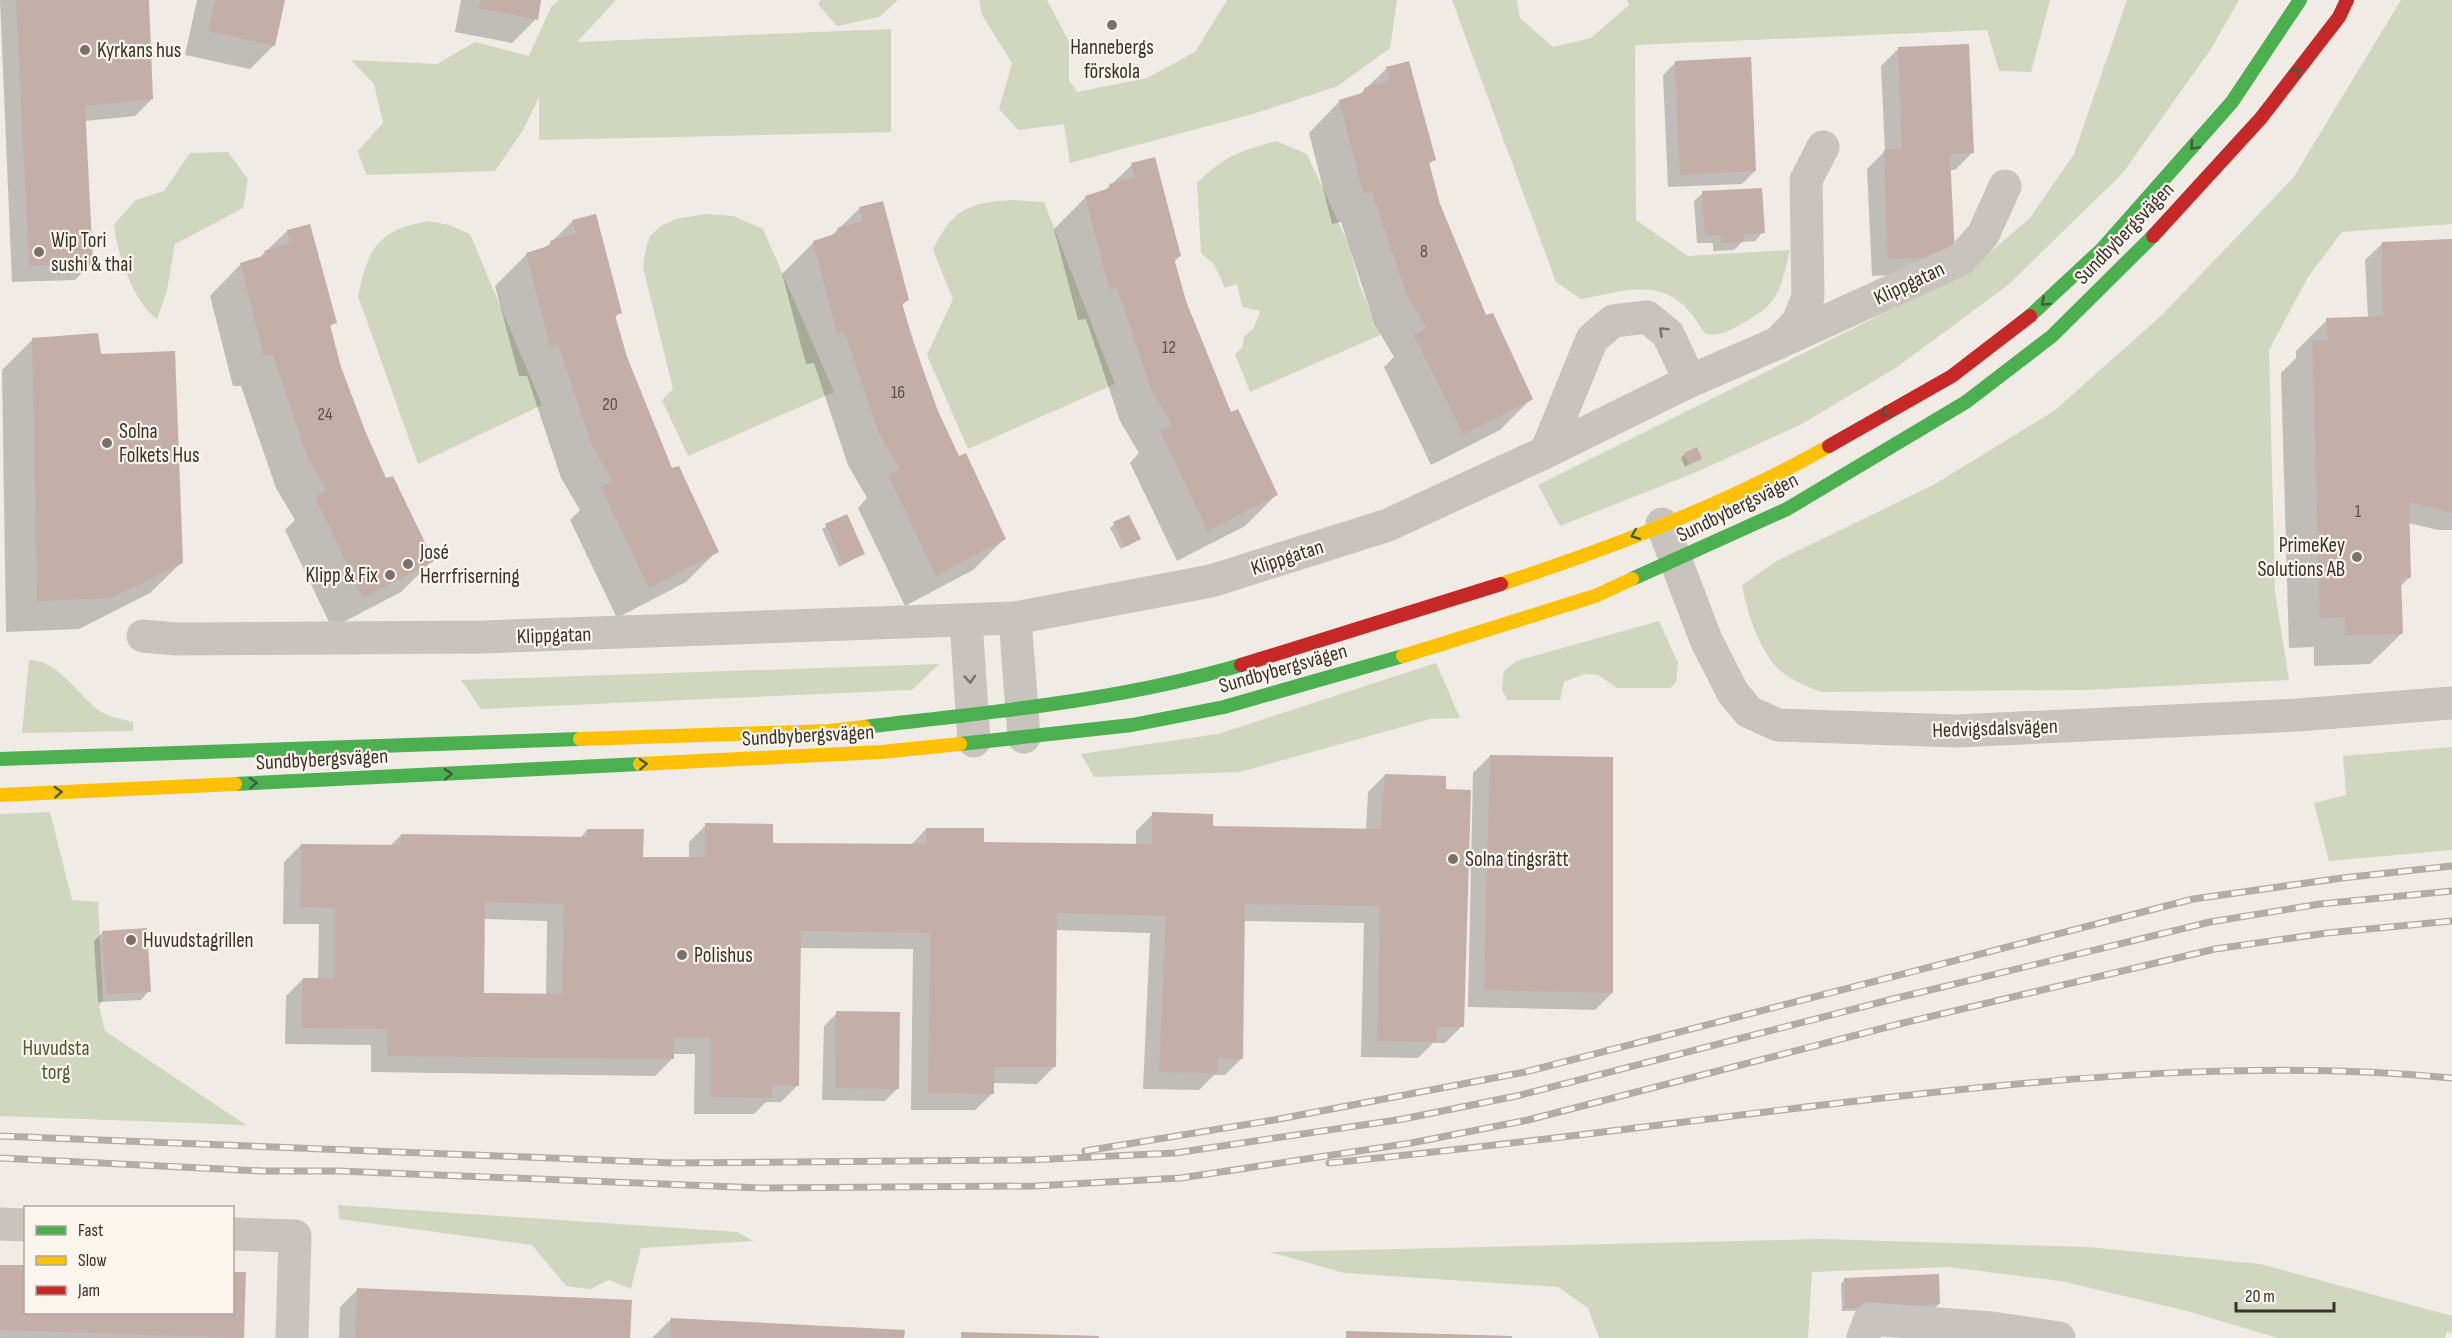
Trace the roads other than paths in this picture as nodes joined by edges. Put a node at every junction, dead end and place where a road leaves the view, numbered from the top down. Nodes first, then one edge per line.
1 (2300, 0) edge
2 (2347, 0) edge
3 (1823, 147) dead end
4 (2005, 186) dead end
5 (1778, 343) junction
6 (1690, 381) junction
7 (1546, 452) junction
8 (1662, 524) junction
9 (1677, 560) junction
10 (1015, 618) junction
11 (966, 621) junction
12 (143, 636) dead end
13 (2452, 703) edge
14 (1023, 723) junction
15 (974, 730) junction
16 (0, 759) edge
17 (0, 795) edge
18 (0, 1224) edge
19 (24, 1225) edge
20 (234, 1234) edge
21 (292, 1338) edge
22 (1863, 1338) edge
23 (2059, 1338) edge

1 -> 8 main road, Sundbybergsvägen
9 -> 2 main road, Sundbybergsvägen
3 - 5 street, Klippgatan
4 - 5 street, Klippgatan
5 - 6 street, Klippgatan
6 - 7 street, Klippgatan
6 -> 7 street
7 - 10 street, Klippgatan
8 - 9 street, Hedvigsdalsvägen
8 -> 14 main road, Sundbybergsvägen
9 - 13 street, Hedvigsdalsvägen
9 - 14 main road, Sundbybergsvägen
10 - 11 street, Klippgatan
10 - 14 street
11 - 12 street, Klippgatan
11 -> 15 street
14 - 15 main road, Sundbybergsvägen
14 - 15 main road, Sundbybergsvägen
15 - 16 main road, Sundbybergsvägen
17 -> 15 main road, Sundbybergsvägen
18 - 19 street
20 - 21 street
22 - 23 street

